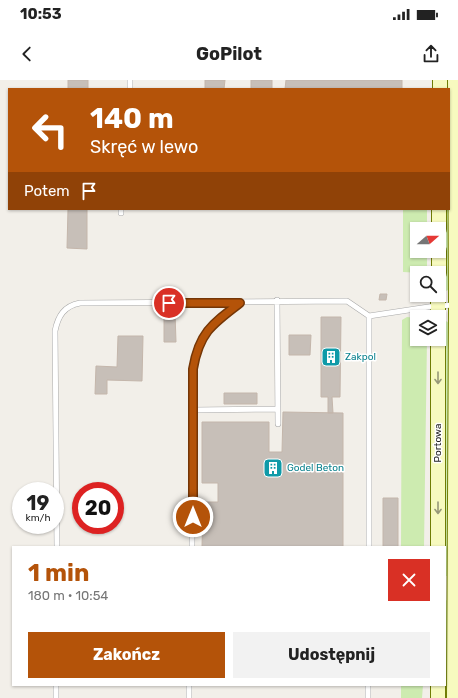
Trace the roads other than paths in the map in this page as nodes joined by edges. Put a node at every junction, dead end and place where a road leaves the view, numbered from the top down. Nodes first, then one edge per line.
1 (455, 80) edge
2 (452, 106) edge
3 (439, 210) edge
4 (439, 222) edge
5 (277, 300) junction
6 (240, 303) junction
7 (456, 305) junction
8 (438, 306) edge
9 (369, 316) junction
10 (438, 346) edge
11 (277, 409) junction
12 (194, 410) junction
13 (278, 424) dead end
14 (57, 546) edge
15 (192, 546) edge
16 (368, 546) edge
17 (438, 546) edge
18 (449, 589) edge
19 (56, 686) edge
20 (190, 686) edge
21 (368, 686) edge
22 (438, 686) edge
23 (56, 698) edge
24 (190, 698) edge
25 (368, 698) edge
26 (438, 698) edge
27 (454, 698) edge

1 - 2 street, Portowa
2 - 7 street, Portowa
3 - 4 street
5 - 6 lane
5 - 9 lane
5 - 11 lane
6 - 12 lane
6 - 14 lane
7 - 8 lane
7 - 18 street, Portowa
8 - 9 lane
9 - 16 lane
10 -> 17 street, Portowa
11 - 12 lane
11 - 13 lane
12 - 15 lane
18 - 27 street, Portowa
19 - 23 lane
20 - 24 lane
21 - 25 lane
22 - 26 street

